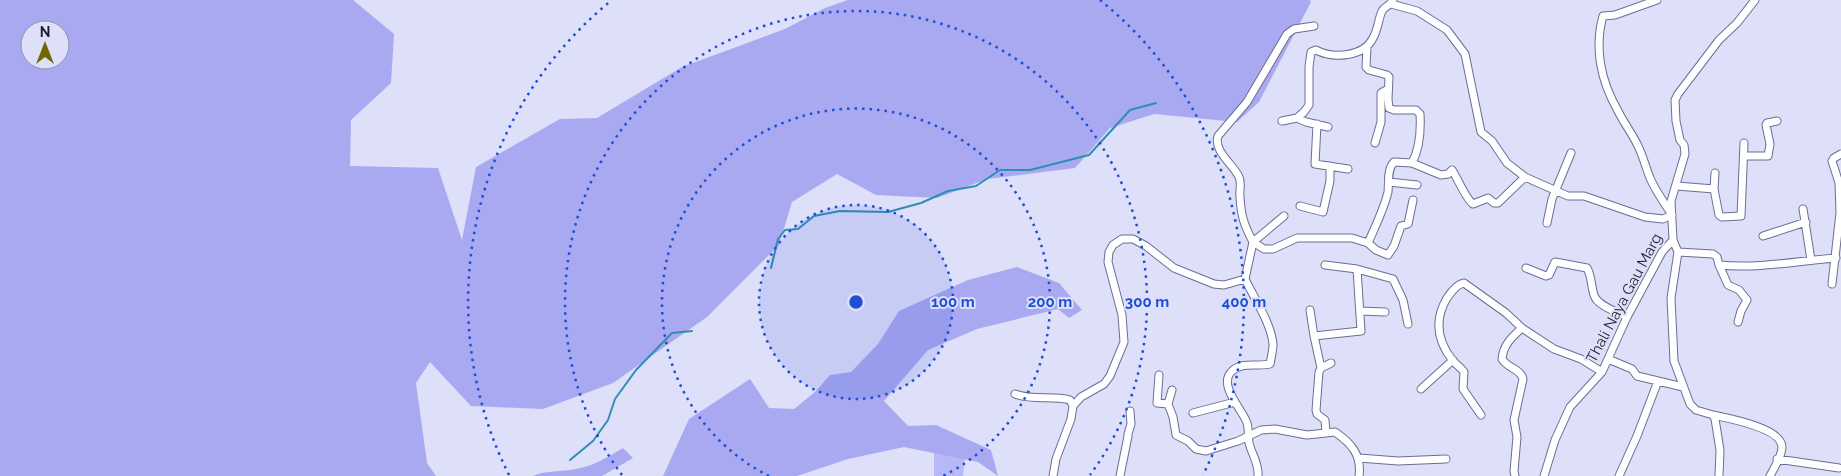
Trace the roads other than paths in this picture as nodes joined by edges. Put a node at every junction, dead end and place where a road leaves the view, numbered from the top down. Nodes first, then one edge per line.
1 (1657, 0) edge
2 (1755, 0) edge
3 (1392, 2) edge
4 (1314, 26) dead end
5 (1367, 47) junction
6 (1388, 89) junction
7 (1297, 118) junction
8 (1282, 121) dead end
9 (1777, 121) dead end
10 (1317, 124) junction
11 (1328, 128) dead end
12 (1375, 143) dead end
13 (1744, 143) dead end
14 (1571, 153) dead end
15 (1841, 154) edge
16 (1744, 156) junction
17 (1412, 163) junction
18 (1330, 166) junction
19 (1348, 169) dead end
20 (1715, 173) dead end
21 (1525, 178) junction
22 (1389, 182) junction
23 (1417, 185) dead end
24 (1676, 186) junction
25 (1714, 189) junction
26 (1556, 191) junction
27 (1413, 200) dead end
28 (1300, 206) dead end
29 (1803, 209) dead end
30 (1672, 215) junction
31 (1284, 216) dead end
32 (1547, 222) dead end
33 (1806, 222) junction
34 (1763, 236) dead end
35 (1673, 240) junction
36 (1253, 242) junction
37 (1368, 243) junction
38 (1678, 252) junction
39 (1836, 258) junction
40 (1812, 260) junction
41 (1325, 265) dead end
42 (1719, 265) junction
43 (1526, 268) dead end
44 (1357, 269) junction
45 (1245, 278) junction
46 (1832, 284) dead end
47 (1310, 310) dead end
48 (1360, 311) junction
49 (1386, 312) dead end
50 (1627, 317) junction
51 (1738, 322) dead end
52 (1408, 324) dead end
53 (1522, 328) junction
54 (1314, 336) junction
55 (1608, 359) junction
56 (1453, 360) junction
57 (1331, 364) dead end
58 (1321, 368) junction
59 (1602, 372) junction
60 (1159, 374) dead end
61 (1658, 381) junction
62 (1683, 387) junction
63 (1172, 390) dead end
64 (1421, 390) dead end
65 (1015, 394) dead end
66 (1235, 402) junction
67 (1168, 404) junction
68 (1073, 406) junction
69 (1130, 411) dead end
70 (1193, 413) dead end
71 (1482, 415) dead end
72 (1713, 416) junction
73 (1326, 433) junction
74 (1249, 435) junction
75 (1359, 458) junction
76 (1446, 459) dead end
77 (1777, 459) junction
78 (1839, 468) dead end
79 (1053, 476) edge
80 (1120, 476) edge
81 (1258, 476) edge
82 (1360, 476) edge
83 (1515, 476) edge
84 (1544, 476) edge
85 (1619, 476) edge
86 (1720, 476) edge
87 (1770, 476) edge

1 - 30 street
2 - 24 street, Thali Naya Gau Marg
3 - 5 street
3 - 21 street
4 - 36 street
5 - 6 street
5 - 7 street
6 - 12 street
6 - 17 street
7 - 8 street
7 - 10 street
9 - 16 street
10 - 11 street
10 - 18 street
13 - 16 street
14 - 26 street
15 - 39 street
16 - 25 street
17 - 21 street
17 - 22 street
18 - 19 street
18 - 28 street
20 - 25 street
21 - 26 street
22 - 23 street
22 - 37 street
24 - 25 street
24 - 30 street, Thali Naya Gau Marg
26 - 30 street
26 - 32 street
27 - 37 street
29 - 33 street
30 - 35 street, Thali Naya Gau Marg
31 - 36 street
33 - 34 street
33 - 40 street
35 - 38 street
35 - 50 street, Thali Naya Gau Marg
36 - 37 street
36 - 45 street
38 - 42 street
38 - 62 street
39 - 40 street
39 - 46 street
40 - 42 street
41 - 44 street
42 - 51 street
43 - 50 street
44 - 48 street
44 - 52 street
45 - 66 street
45 - 68 street
47 - 54 street
48 - 49 street
48 - 54 street
50 - 55 street, Thali Naya Gau Marg
53 - 56 street
53 - 59 street
53 - 83 street
54 - 58 street
55 - 59 street, Thali Naya Gau Marg
55 - 61 street
56 - 64 street
56 - 71 street
57 - 58 street
58 - 73 street
59 - 84 street, Thali Naya Gau Marg
60 - 67 street
61 - 62 street
61 - 85 street
62 - 72 street
63 - 67 street
65 - 68 street
66 - 70 street
66 - 74 street
67 - 74 street
68 - 79 street
69 - 80 street
72 - 77 street
72 - 86 street
73 - 74 street
73 - 75 street
74 - 81 street
75 - 76 street
75 - 82 street
77 - 78 street
77 - 87 street

